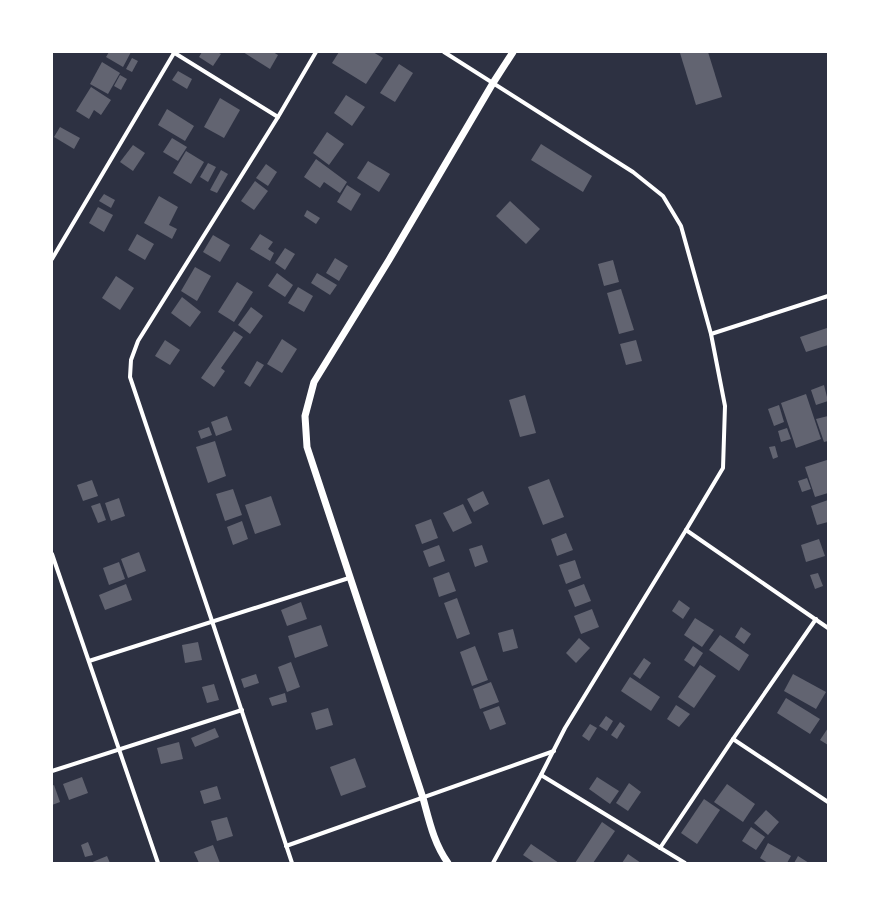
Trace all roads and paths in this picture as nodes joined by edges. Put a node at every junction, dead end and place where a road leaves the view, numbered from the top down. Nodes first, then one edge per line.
1 (174, 52) edge
2 (316, 52) edge
3 (444, 52) edge
4 (513, 52) edge
5 (493, 83) junction
6 (278, 117) junction
7 (52, 259) edge
8 (828, 296) edge
9 (711, 334) junction
10 (686, 530) junction
11 (52, 554) edge
12 (349, 578) junction
13 (816, 619) junction
14 (212, 621) junction
15 (828, 628) edge
16 (89, 661) junction
17 (242, 710) junction
18 (733, 739) junction
19 (119, 749) junction
20 (554, 751) junction
21 (52, 771) edge
22 (541, 776) junction
23 (423, 798) junction
24 (828, 802) edge
25 (286, 846) junction
26 (660, 848) junction
27 (158, 863) edge
28 (292, 863) edge
29 (448, 863) edge
30 (493, 863) edge
31 (685, 863) edge

1 - 6 street
1 - 7 street
2 - 6 street
3 - 5 street
4 - 5 street
5 - 9 street
5 - 12 street
6 - 14 street
8 - 9 street
9 - 10 street
10 - 13 street
10 - 20 street
11 - 16 street
12 - 14 street
12 - 23 street
13 - 15 street
13 - 18 street
14 - 16 street
14 - 17 street
16 - 19 street
17 - 19 street
17 - 25 street
18 - 24 street
18 - 26 street
19 - 21 street
19 - 27 street
20 - 22 street
20 - 23 street
22 - 26 street
22 - 30 street
23 - 25 street
23 - 29 street
25 - 28 street
26 - 31 street

